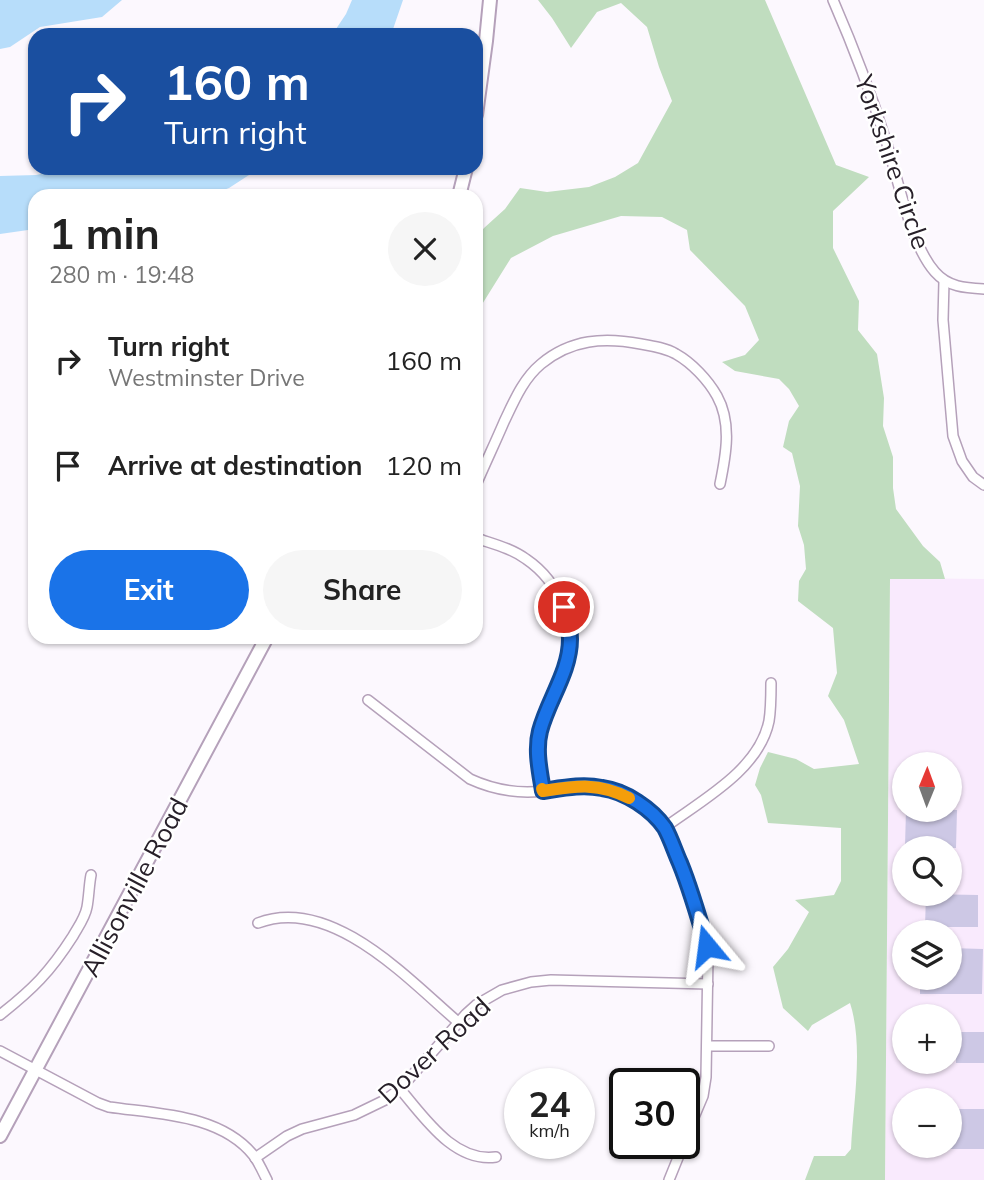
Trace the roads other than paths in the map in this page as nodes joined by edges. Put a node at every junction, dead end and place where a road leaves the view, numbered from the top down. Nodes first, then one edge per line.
1 (489, 0) edge
2 (833, 0) edge
3 (483, 63) edge
4 (944, 281) junction
5 (984, 289) edge
6 (483, 470) edge
7 (720, 484) dead end
8 (984, 485) edge
9 (483, 541) edge
10 (263, 644) edge
11 (771, 683) dead end
12 (368, 700) dead end
13 (543, 791) junction
14 (664, 828) junction
15 (91, 874) dead end
16 (258, 923) dead end
17 (708, 984) junction
18 (0, 1015) edge
19 (458, 1022) junction
20 (707, 1046) junction
21 (769, 1046) dead end
22 (0, 1051) edge
23 (35, 1070) junction
24 (400, 1089) junction
25 (700, 1103) edge
26 (0, 1136) edge
27 (496, 1157) dead end
28 (255, 1158) junction
29 (677, 1159) edge
30 (267, 1180) edge
31 (669, 1180) edge

1 - 3 main road
2 - 4 street, Yorkshire Circle
4 - 5 street, Yorkshire Circle
4 - 8 street
6 - 7 street
9 - 13 street
10 - 23 main road, Allisonville Road
11 - 14 street
12 - 13 street
13 - 14 street
14 - 17 street
15 - 18 street
16 - 19 street
17 - 19 street, Dover Road
17 - 20 street
19 - 24 street, Dover Road
20 - 21 street
20 - 25 street
22 - 23 street
23 - 26 main road, Allisonville Road
23 - 28 street
24 - 27 street
24 - 28 street, Dover Road
28 - 30 street
29 - 31 street

